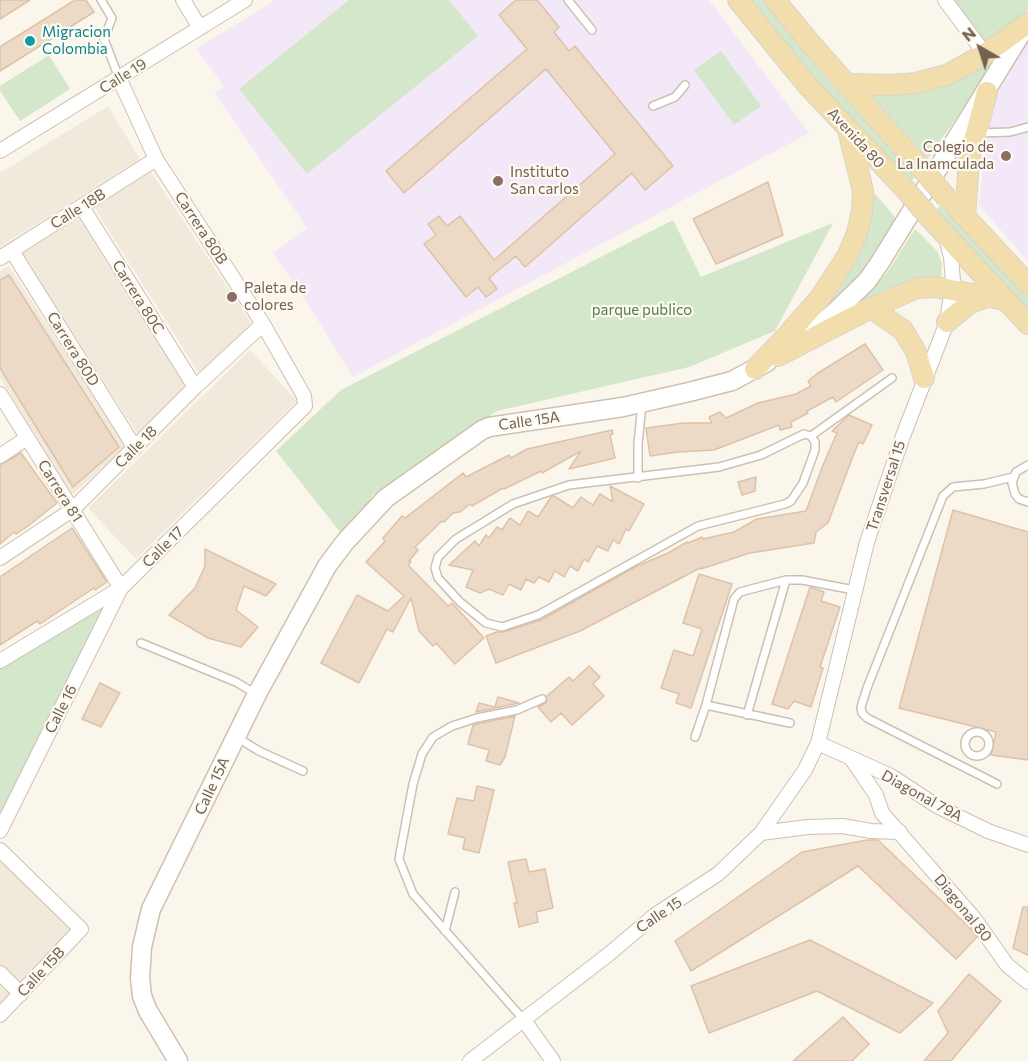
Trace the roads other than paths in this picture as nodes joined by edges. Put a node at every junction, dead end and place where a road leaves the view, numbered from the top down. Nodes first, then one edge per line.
1 (101, 0) edge
2 (183, 0) edge
3 (245, 0) edge
4 (568, 0) edge
5 (738, 0) edge
6 (775, 0) edge
7 (945, 0) edge
8 (1028, 23) edge
9 (200, 28) junction
10 (592, 30) dead end
11 (985, 54) junction
12 (119, 78) junction
13 (846, 84) junction
14 (685, 85) dead end
15 (987, 92) junction
16 (653, 106) dead end
17 (1028, 127) edge
18 (848, 130) junction
19 (976, 133) junction
20 (2, 145) edge
21 (156, 159) junction
22 (81, 207) junction
23 (965, 217) junction
24 (944, 233) junction
25 (6, 254) edge
26 (1028, 284) edge
27 (953, 291) junction
28 (996, 298) junction
29 (871, 308) junction
30 (947, 322) junction
31 (263, 324) junction
32 (1028, 324) edge
33 (778, 356) junction
34 (755, 369) junction
35 (892, 378) dead end
36 (924, 378) junction
37 (195, 387) junction
38 (0, 394) edge
39 (642, 402) junction
40 (305, 406) joint
41 (811, 436) junction
42 (27, 438) junction
43 (135, 448) junction
44 (0, 456) edge
45 (1028, 465) edge
46 (1013, 477) junction
47 (638, 478) junction
48 (1028, 502) edge
49 (72, 510) junction
50 (0, 558) edge
51 (786, 580) junction
52 (121, 588) junction
53 (855, 590) junction
54 (141, 643) dead end
55 (0, 662) edge
56 (256, 694) junction
57 (542, 699) dead end
58 (706, 705) junction
59 (747, 715) junction
60 (790, 723) dead end
61 (236, 736) junction
62 (695, 737) dead end
63 (818, 743) junction
64 (968, 753) dead end
65 (851, 758) junction
66 (961, 766) junction
67 (303, 771) dead end
68 (891, 776) junction
69 (997, 784) dead end
70 (876, 795) junction
71 (0, 831) edge
72 (900, 832) junction
73 (761, 833) junction
74 (1028, 845) edge
75 (0, 850) edge
76 (455, 892) dead end
77 (445, 931) junction
78 (0, 973) edge
79 (1028, 982) edge
80 (21, 994) junction
81 (0, 1015) edge
82 (523, 1019) junction
83 (178, 1061) edge
84 (470, 1061) edge
85 (553, 1061) edge

1 - 12 lane
2 - 9 street
3 - 9 street, Calle 19
4 - 10 lane
5 - 18 main road, Avenida 80
6 - 13 main road, Avenida 80
7 - 11 street
8 - 11 main road
8 - 15 street, Calle 15A
9 - 12 street, Calle 19
11 - 13 main road
12 - 20 street, Calle 19
12 - 21 street, Carrera 80B
13 - 23 main road, Avenida 80, bridge
14 - 16 lane
15 - 19 main road
15 - 33 street, Calle 15A
17 - 19 lane
18 - 24 main road, Avenida 80, bridge
18 - 34 main road
19 - 23 main road
21 - 22 street, Calle 18B
21 - 31 street, Carrera 80B
22 - 25 street, Calle 18B
22 - 37 street, Carrera 80C
23 - 26 main road, Avenida 80
24 - 27 street, Transversal 15
24 - 28 main road, Avenida 80
25 - 43 street, Carrera 80D
27 - 28 main road
27 - 29 main road
27 - 30 street, Transversal 15
28 - 30 main road
28 - 32 main road, Avenida 80
29 - 33 main road
29 - 36 main road
30 - 36 street, Transversal 15
31 - 37 street, Calle 18
31 - 40 street, Carrera 80B
33 - 34 street, Calle 15A
34 - 39 street, Calle 15A
35 - 41 lane
36 - 53 street, Transversal 15
37 - 43 street, Calle 18
38 - 42 street, Carrera 81
39 - 47 lane
39 - 56 street, Calle 15A
40 - 52 street, Calle 17
41 - 47 lane
41 - 47 lane
42 - 44 street
42 - 49 street, Carrera 81
43 - 49 street, Calle 18
45 - 46 lane
46 - 48 lane
46 - 66 lane
49 - 50 street, Calle 18
49 - 52 street, Carrera 81
51 - 53 lane
51 - 58 lane
51 - 59 lane
52 - 55 street, Calle 17
52 - 71 street, Calle 16
53 - 63 street, Transversal 15
54 - 56 lane
56 - 61 street, Calle 15A
57 - 77 lane
58 - 59 lane
58 - 62 lane
59 - 60 lane
61 - 67 lane
61 - 83 street, Calle 15A
63 - 65 street, Diagonal 79A
63 - 73 street, Calle 15
64 - 66 lane
65 - 68 street, Diagonal 79A
65 - 70 street, Diagonal 80
66 - 69 lane
68 - 70 street
68 - 74 street, Diagonal 79A
70 - 72 street, Diagonal 80
72 - 73 street
72 - 79 street, Diagonal 80
73 - 82 street, Calle 15
75 - 80 street, Calle 15B
76 - 77 lane
77 - 82 lane
78 - 80 street
80 - 81 street, Calle 15B
82 - 84 street, Calle 15
82 - 85 street

